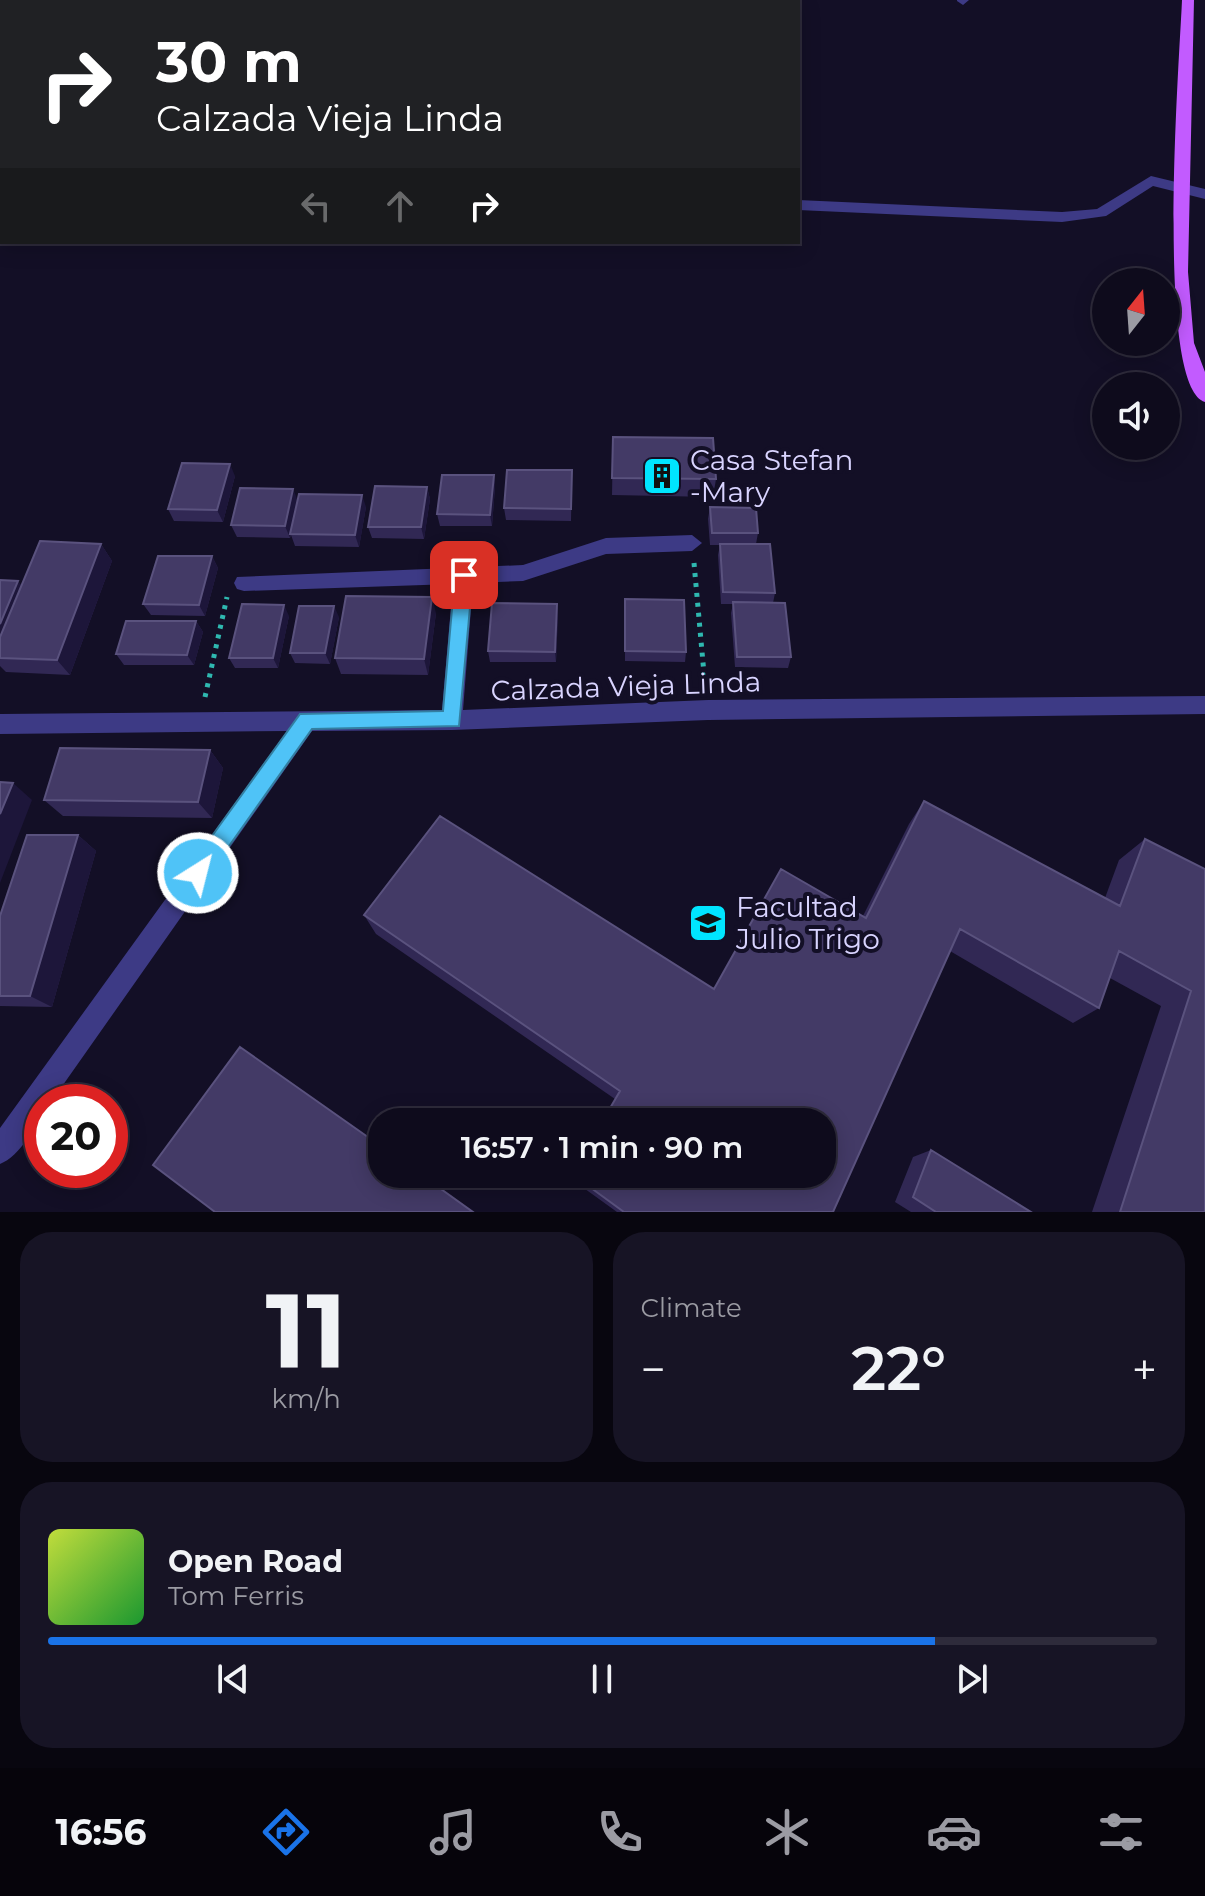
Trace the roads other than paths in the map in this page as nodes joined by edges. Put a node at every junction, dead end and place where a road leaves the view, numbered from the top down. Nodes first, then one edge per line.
1 (1188, 0) edge
2 (1180, 187) junction
3 (1205, 194) edge
4 (800, 205) edge
5 (1205, 396) edge
6 (692, 543) road end
7 (464, 575) junction
8 (244, 583) road end
9 (1205, 705) edge
10 (307, 720) junction
11 (452, 720) junction
12 (0, 724) edge
13 (0, 1151) edge

1 - 2 main road
2 - 3 street
2 - 4 street
2 - 5 main road
6 - 7 street
7 - 8 street
7 - 11 street
9 - 11 street, Calzada Vieja Linda
10 - 11 street, Calzada Vieja Linda
10 - 12 street, Calzada Vieja Linda
10 - 13 street

